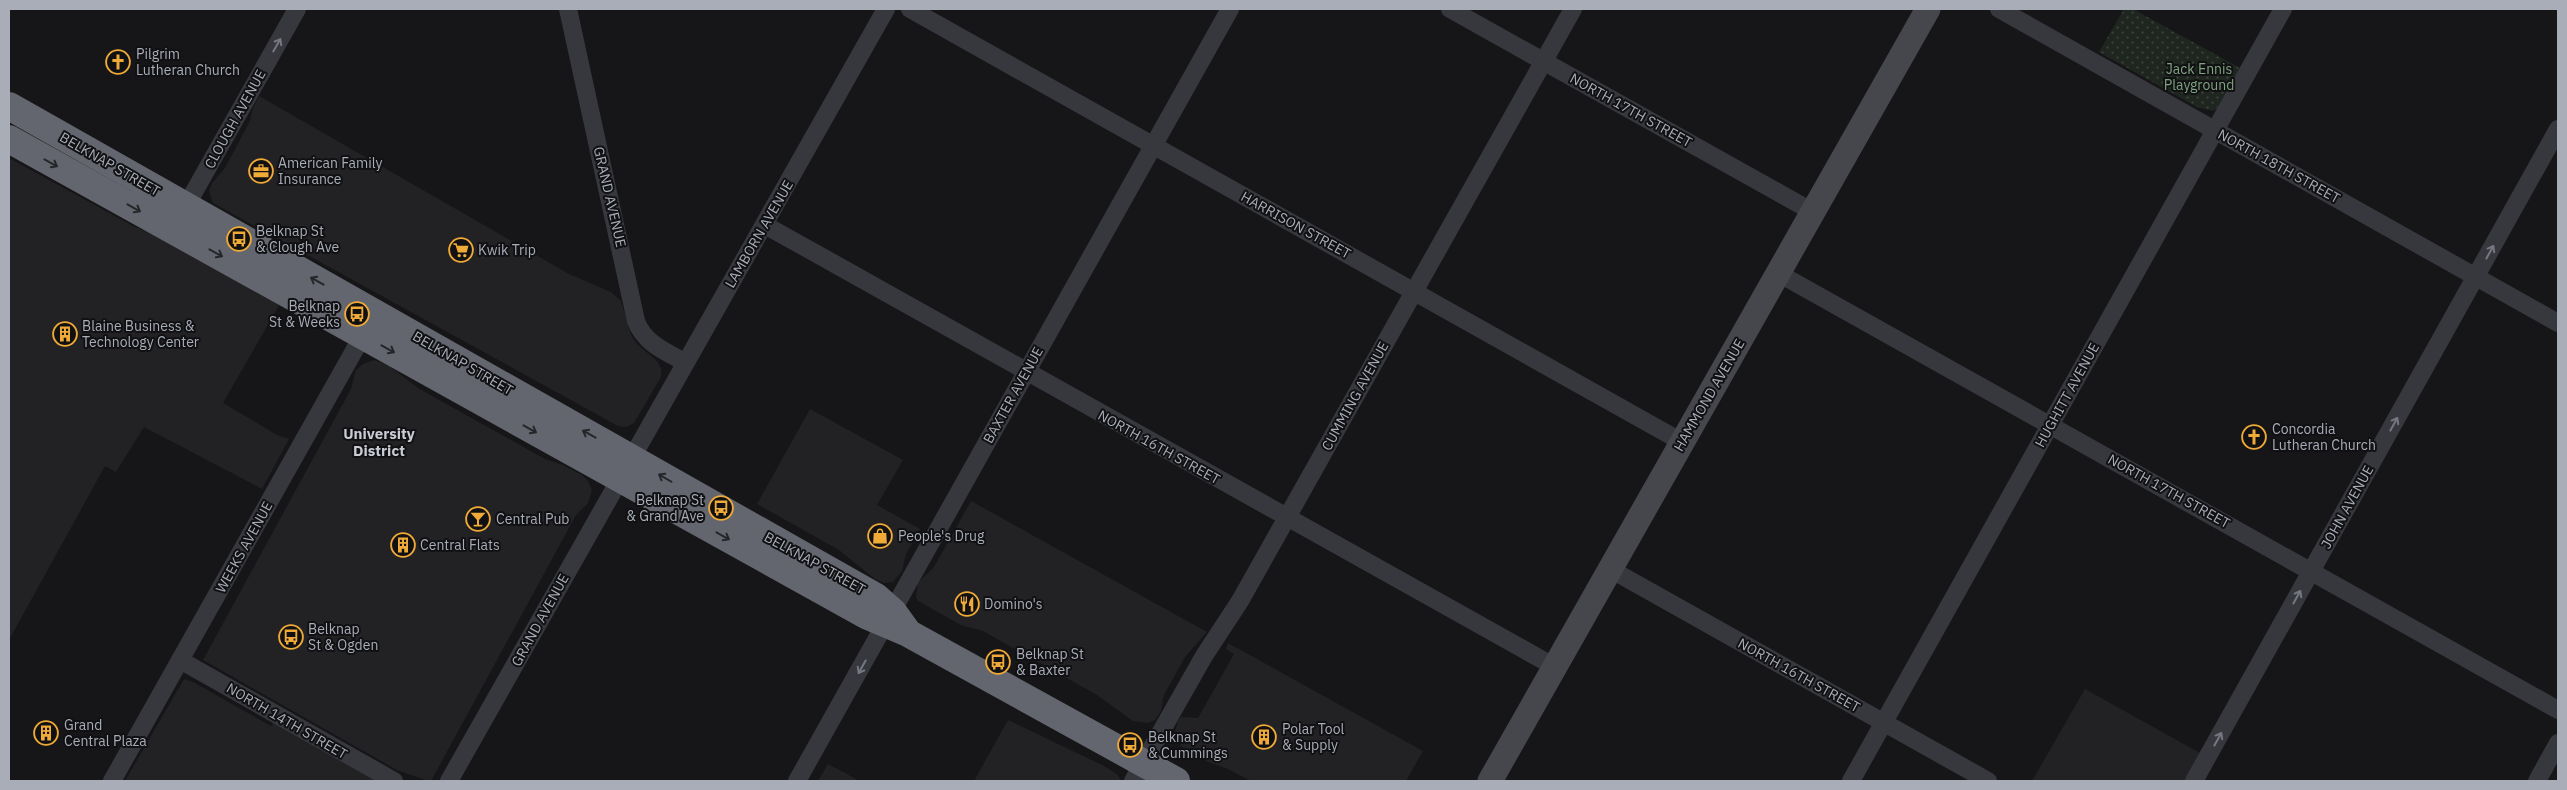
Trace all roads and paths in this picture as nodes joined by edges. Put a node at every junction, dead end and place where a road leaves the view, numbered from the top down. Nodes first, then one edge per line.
1 (297, 9) edge
2 (568, 9) edge
3 (886, 9) edge
4 (910, 9) edge
5 (1230, 9) edge
6 (1450, 9) edge
7 (1573, 9) edge
8 (1928, 9) edge
9 (1999, 9) edge
10 (2283, 9) edge
11 (1544, 61) junction
12 (9, 106) edge
13 (2558, 129) edge
14 (2216, 130) junction
15 (9, 139) edge
16 (1155, 146) junction
17 (1812, 212) junction
18 (179, 218) junction
19 (765, 225) junction
20 (1778, 273) junction
21 (2476, 277) junction
22 (1414, 291) junction
23 (2558, 323) edge
24 (369, 324) junction
25 (685, 362) junction
26 (1026, 372) junction
27 (2050, 425) junction
28 (1682, 442) junction
29 (625, 468) junction
30 (1286, 518) junction
31 (1610, 569) junction
32 (2312, 570) junction
33 (895, 622) junction
34 (180, 660) junction
35 (1555, 667) junction
36 (2558, 710) edge
37 (1883, 723) junction
38 (2558, 743) edge
39 (1138, 772) edge
40 (112, 781) edge
41 (394, 781) edge
42 (449, 781) edge
43 (797, 781) edge
44 (1176, 781) edge
45 (1490, 781) edge
46 (1851, 781) edge
47 (1988, 781) edge
48 (2194, 781) edge
49 (2537, 781) edge

18 -> 1 street, CLOUGH AVENUE
2 - 25 street, GRAND AVENUE
3 - 19 street, LAMBORN AVENUE
4 - 16 street, HARRISON STREET
5 - 16 street, BAXTER AVENUE
6 - 11 street, NORTH 17TH STREET
7 - 11 street, CUMMING AVENUE
8 - 17 street, HAMMOND AVENUE
9 - 14 street, NORTH 18TH STREET
10 - 14 street, HUGHITT AVENUE
11 - 17 street, NORTH 17TH STREET
11 - 22 street, CUMMING AVENUE
12 - 18 highway, BELKNAP STREET
21 -> 13 street, JOHN AVENUE
14 - 21 street, NORTH 18TH STREET
14 - 27 street, HUGHITT AVENUE
15 -> 18 highway, BELKNAP STREET
16 - 22 street, HARRISON STREET
16 - 26 street, BAXTER AVENUE
17 - 20 street, HAMMOND AVENUE
18 - 24 highway, BELKNAP STREET
19 - 25 street, LAMBORN AVENUE
19 - 26 street, NORTH 16TH STREET
20 - 27 street, NORTH 17TH STREET
20 - 28 street, HAMMOND AVENUE
21 - 23 street, NORTH 18TH STREET
32 -> 21 street, JOHN AVENUE
22 - 28 street, HARRISON STREET
22 - 30 street, CUMMING AVENUE
24 - 29 highway, BELKNAP STREET
24 - 34 street, WEEKS AVENUE
25 - 29 street, LAMBORN AVENUE
26 - 30 street, NORTH 16TH STREET
26 - 33 street, BAXTER AVENUE
27 - 32 street, NORTH 17TH STREET
27 - 37 street, HUGHITT AVENUE
28 - 31 street, HAMMOND AVENUE
29 - 33 highway, BELKNAP STREET
29 - 42 street, GRAND AVENUE
30 - 35 street, NORTH 16TH STREET
30 - 39 street, CUMMING AVENUE
31 - 35 street, HAMMOND AVENUE
31 - 37 street, NORTH 16TH STREET
32 - 36 street, NORTH 17TH STREET
48 -> 32 street, JOHN AVENUE
33 - 39 highway, BELKNAP STREET
33 -> 43 street, BAXTER AVENUE
34 - 40 street, WEEKS AVENUE
34 - 41 street, NORTH 14TH STREET
35 - 45 street, HAMMOND AVENUE
37 - 46 street, HUGHITT AVENUE
37 - 47 street, NORTH 16TH STREET
38 - 49 street
39 - 44 highway, BELKNAP STREET

